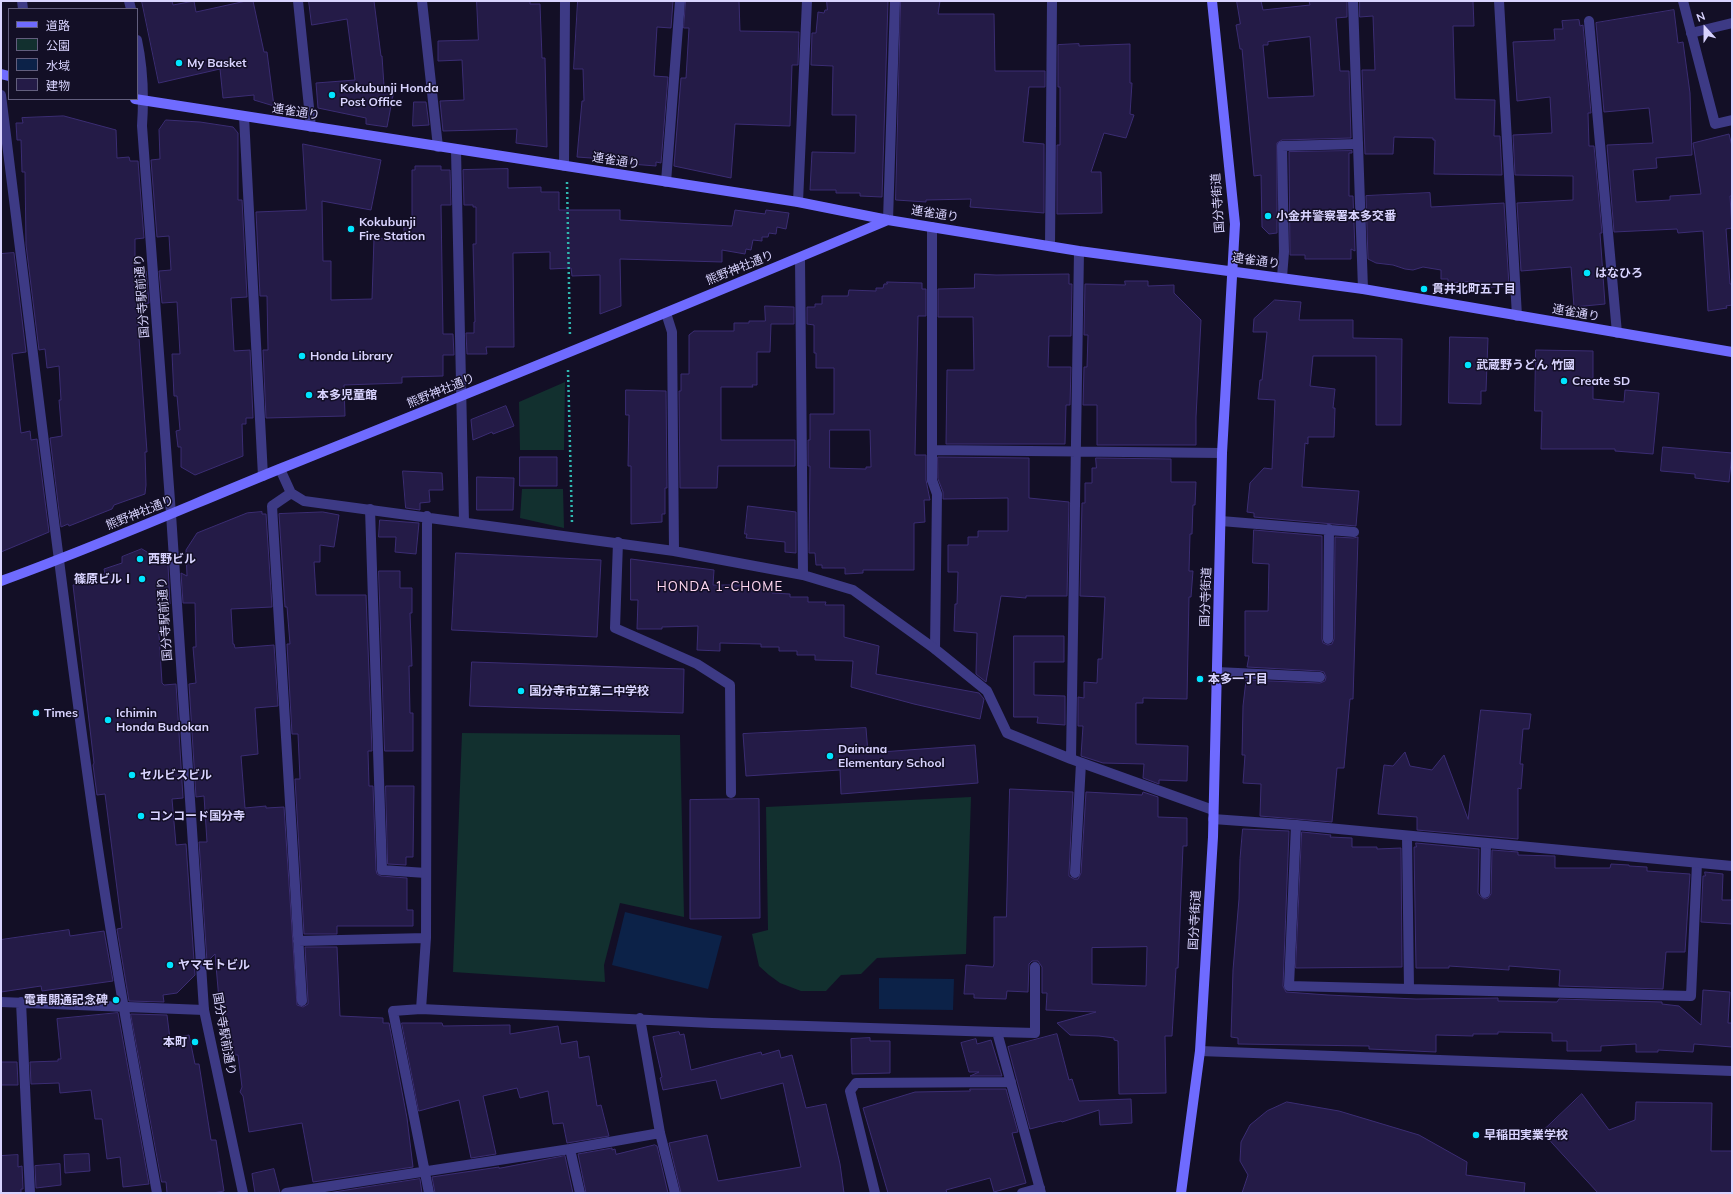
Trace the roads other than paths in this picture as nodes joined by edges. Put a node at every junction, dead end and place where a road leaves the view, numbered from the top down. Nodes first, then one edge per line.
1 (298, 1) edge
2 (422, 1) edge
3 (565, 1) edge
4 (680, 1) edge
5 (807, 1) edge
6 (896, 1) edge
7 (1052, 1) edge
8 (1212, 1) edge
9 (1354, 1) edge
10 (1499, 1) edge
11 (1683, 1) edge
12 (1589, 21) dead end
13 (1732, 23) edge
14 (1691, 33) junction
15 (138, 45) edge
16 (1, 95) edge
17 (139, 100) edge
18 (244, 117) junction
19 (1732, 120) edge
20 (311, 127) junction
21 (1358, 144) junction
22 (438, 147) junction
23 (456, 150) junction
24 (564, 166) junction
25 (666, 182) junction
26 (798, 202) junction
27 (888, 220) junction
28 (932, 227) junction
29 (1050, 246) junction
30 (1079, 251) junction
31 (800, 258) junction
32 (1232, 271) junction
33 (1282, 277) junction
34 (1363, 289) junction
35 (666, 313) junction
36 (1517, 316) junction
37 (1617, 333) junction
38 (1732, 352) edge
39 (462, 397) junction
40 (933, 450) junction
41 (1076, 451) junction
42 (1222, 453) junction
43 (280, 469) junction
44 (263, 476) junction
45 (290, 493) junction
46 (370, 509) junction
47 (171, 514) junction
48 (427, 516) junction
49 (1221, 521) junction
50 (464, 522) junction
51 (1329, 529) junction
52 (1354, 532) dead end
53 (618, 542) junction
54 (674, 551) junction
55 (59, 560) junction
56 (803, 575) junction
57 (1, 581) edge
58 (1328, 639) dead end
59 (935, 649) junction
60 (1217, 672) junction
61 (1320, 677) dead end
62 (1076, 761) junction
63 (731, 793) dead end
64 (1213, 815) junction
65 (1296, 825) junction
66 (1407, 836) junction
67 (1486, 843) junction
68 (1697, 863) junction
69 (1732, 866) edge
70 (426, 873) junction
71 (1076, 874) dead end
72 (1485, 893) dead end
73 (426, 938) junction
74 (298, 941) junction
75 (1035, 967) dead end
76 (1409, 989) junction
77 (302, 1000) dead end
78 (1, 1002) edge
79 (21, 1002) junction
80 (124, 1007) junction
81 (422, 1009) junction
82 (204, 1010) junction
83 (640, 1018) junction
84 (997, 1032) junction
85 (1200, 1051) junction
86 (1732, 1071) edge
87 (1011, 1082) junction
88 (660, 1133) junction
89 (570, 1149) junction
90 (424, 1171) junction
91 (1040, 1191) edge
92 (30, 1193) edge
93 (157, 1193) edge
94 (242, 1193) edge
95 (286, 1193) edge
96 (429, 1193) edge
97 (580, 1193) edge
98 (675, 1193) edge
99 (875, 1193) edge
100 (1022, 1193) edge
101 (1181, 1193) edge

1 - 20 street
2 - 22 street
3 - 24 street
4 - 25 street
5 - 26 street
6 - 27 street
7 - 29 street
8 - 32 main road, 国分寺街道
9 - 21 street
10 - 36 street
11 - 14 street
12 - 37 street
13 - 14 street
14 - 19 street
15 - 17 street, 国分寺駅前通り
16 - 55 street
17 - 18 main road, 連雀通り
17 - 47 street, 国分寺駅前通り
18 - 20 main road, 連雀通り
18 - 44 street
20 - 22 main road, 連雀通り
21 - 33 street
21 - 34 street
22 - 23 main road, 連雀通り
23 - 24 main road, 連雀通り
23 - 39 street
24 - 25 main road, 連雀通り
25 - 26 main road, 連雀通り
26 - 27 main road, 連雀通り
27 - 28 main road, 連雀通り
27 - 31 main road, 熊野神社通り
28 - 29 main road, 連雀通り
28 - 40 street
29 - 30 main road, 連雀通り
30 - 32 main road, 連雀通り
30 - 41 street
31 - 35 main road, 熊野神社通り
31 - 56 street
32 - 33 main road, 連雀通り
32 - 42 main road, 国分寺街道
33 - 34 main road, 連雀通り
34 - 36 main road, 連雀通り
35 - 39 main road, 熊野神社通り
35 - 54 street
36 - 37 main road, 連雀通り
37 - 38 main road, 連雀通り
39 - 43 main road, 熊野神社通り
39 - 50 street
40 - 41 street
40 - 59 street
41 - 42 street
41 - 62 street
42 - 49 main road, 国分寺街道
43 - 44 main road, 熊野神社通り
43 - 45 street
44 - 47 main road, 熊野神社通り
45 - 46 street
45 - 74 street
46 - 48 street
46 - 70 street
47 - 55 main road, 熊野神社通り
47 - 82 street, 国分寺駅前通り
48 - 50 street
48 - 70 street
49 - 51 street
49 - 60 main road, 国分寺街道
50 - 53 street
51 - 52 street
51 - 58 street
53 - 54 street
53 - 63 street
54 - 56 street
55 - 57 main road, 熊野神社通り
55 - 80 street
56 - 59 street
59 - 62 street
60 - 61 street
60 - 64 main road, 国分寺街道
62 - 64 street
62 - 71 street
64 - 65 street
64 - 85 main road, 国分寺街道
65 - 66 street
65 - 76 street
66 - 67 street
66 - 76 street
67 - 68 street
67 - 72 street
68 - 69 street
68 - 76 street
70 - 73 street
73 - 74 street
73 - 81 street
74 - 77 street
75 - 84 street
78 - 79 street
79 - 80 street
79 - 92 street
80 - 82 street
80 - 93 street
81 - 83 street
81 - 90 street
82 - 94 street, 国分寺駅前通り
83 - 84 street
83 - 88 street
84 - 87 street
85 - 86 street
85 - 101 main road, 国分寺街道
87 - 91 street
87 - 99 street
88 - 89 street
88 - 98 street
89 - 90 street
89 - 97 street
90 - 95 street
90 - 96 street
91 - 100 street

